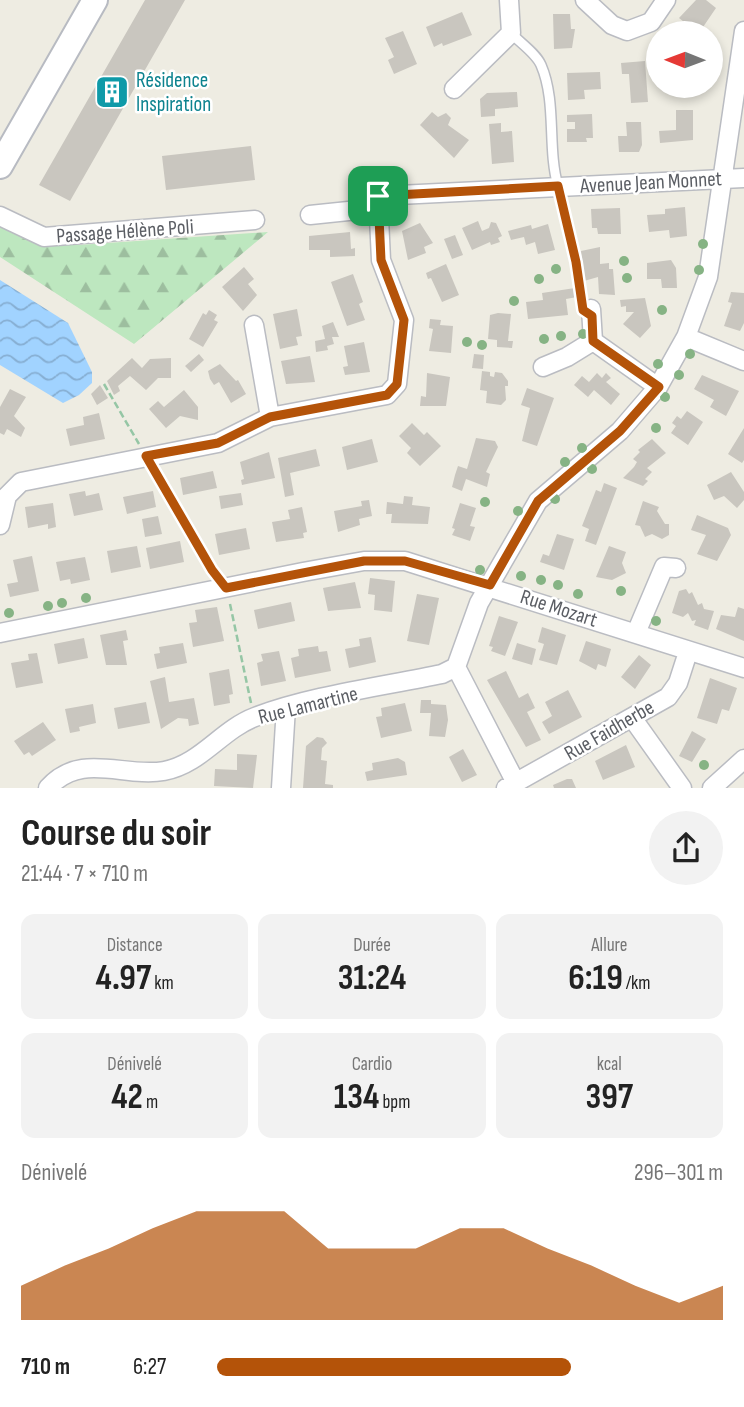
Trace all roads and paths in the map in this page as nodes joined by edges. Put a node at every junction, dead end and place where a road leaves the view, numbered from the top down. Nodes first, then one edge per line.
1 (95, 0) edge
2 (509, 0) edge
3 (585, 0) edge
4 (666, 0) edge
5 (744, 31) edge
6 (511, 33) junction
7 (454, 89) dead end
8 (0, 166) edge
9 (723, 178) junction
10 (744, 178) edge
11 (558, 186) junction
12 (378, 196) junction
13 (310, 215) dead end
14 (0, 216) edge
15 (255, 220) dead end
16 (592, 313) joint
17 (254, 326) dead end
18 (686, 337) junction
19 (593, 341) junction
20 (744, 361) edge
21 (543, 367) dead end
22 (104, 384) dead end
23 (659, 387) junction
24 (270, 417) junction
25 (146, 456) junction
26 (0, 525) edge
27 (676, 568) dead end
28 (490, 585) junction
29 (226, 588) junction
30 (636, 633) junction
31 (0, 634) edge
32 (688, 652) junction
33 (456, 667) junction
34 (744, 667) edge
35 (286, 707) junction
36 (253, 717) junction
37 (633, 719) junction
38 (744, 759) edge
39 (511, 785) edge
40 (48, 788) edge
41 (281, 788) edge
42 (682, 788) edge
43 (712, 788) edge

1 - 8 main road
2 - 6 street
3 - 4 street
5 - 9 street
6 - 7 street
6 - 11 lane
9 - 10 street, Avenue Jean Monnet
9 - 11 street, Avenue Jean Monnet
9 - 18 street
11 - 12 street, Avenue Jean Monnet
11 - 16 path
12 - 13 street, Avenue Jean Monnet
12 - 24 street
14 - 15 street, Passage Hélène Poli
16 - 19 street
17 - 24 street
18 - 20 street
18 - 23 street
19 - 21 street
19 - 23 street
22 - 25 path
23 - 28 street
24 - 25 street
25 - 26 street
25 - 29 path
27 - 30 street
28 - 29 street, Rue Mozart
28 - 30 street, Rue Mozart
28 - 33 street
29 - 31 street, Rue Mozart
29 - 36 path
30 - 32 street, Rue Mozart
32 - 34 street, Rue Mozart
32 - 37 street, Rue Faidherbe
33 - 35 street, Rue Lamartine
33 - 39 street
35 - 36 street, Rue Lamartine
35 - 41 street
36 - 40 street, Rue Lamartine
37 - 39 street, Rue Faidherbe
37 - 42 street
38 - 43 street

